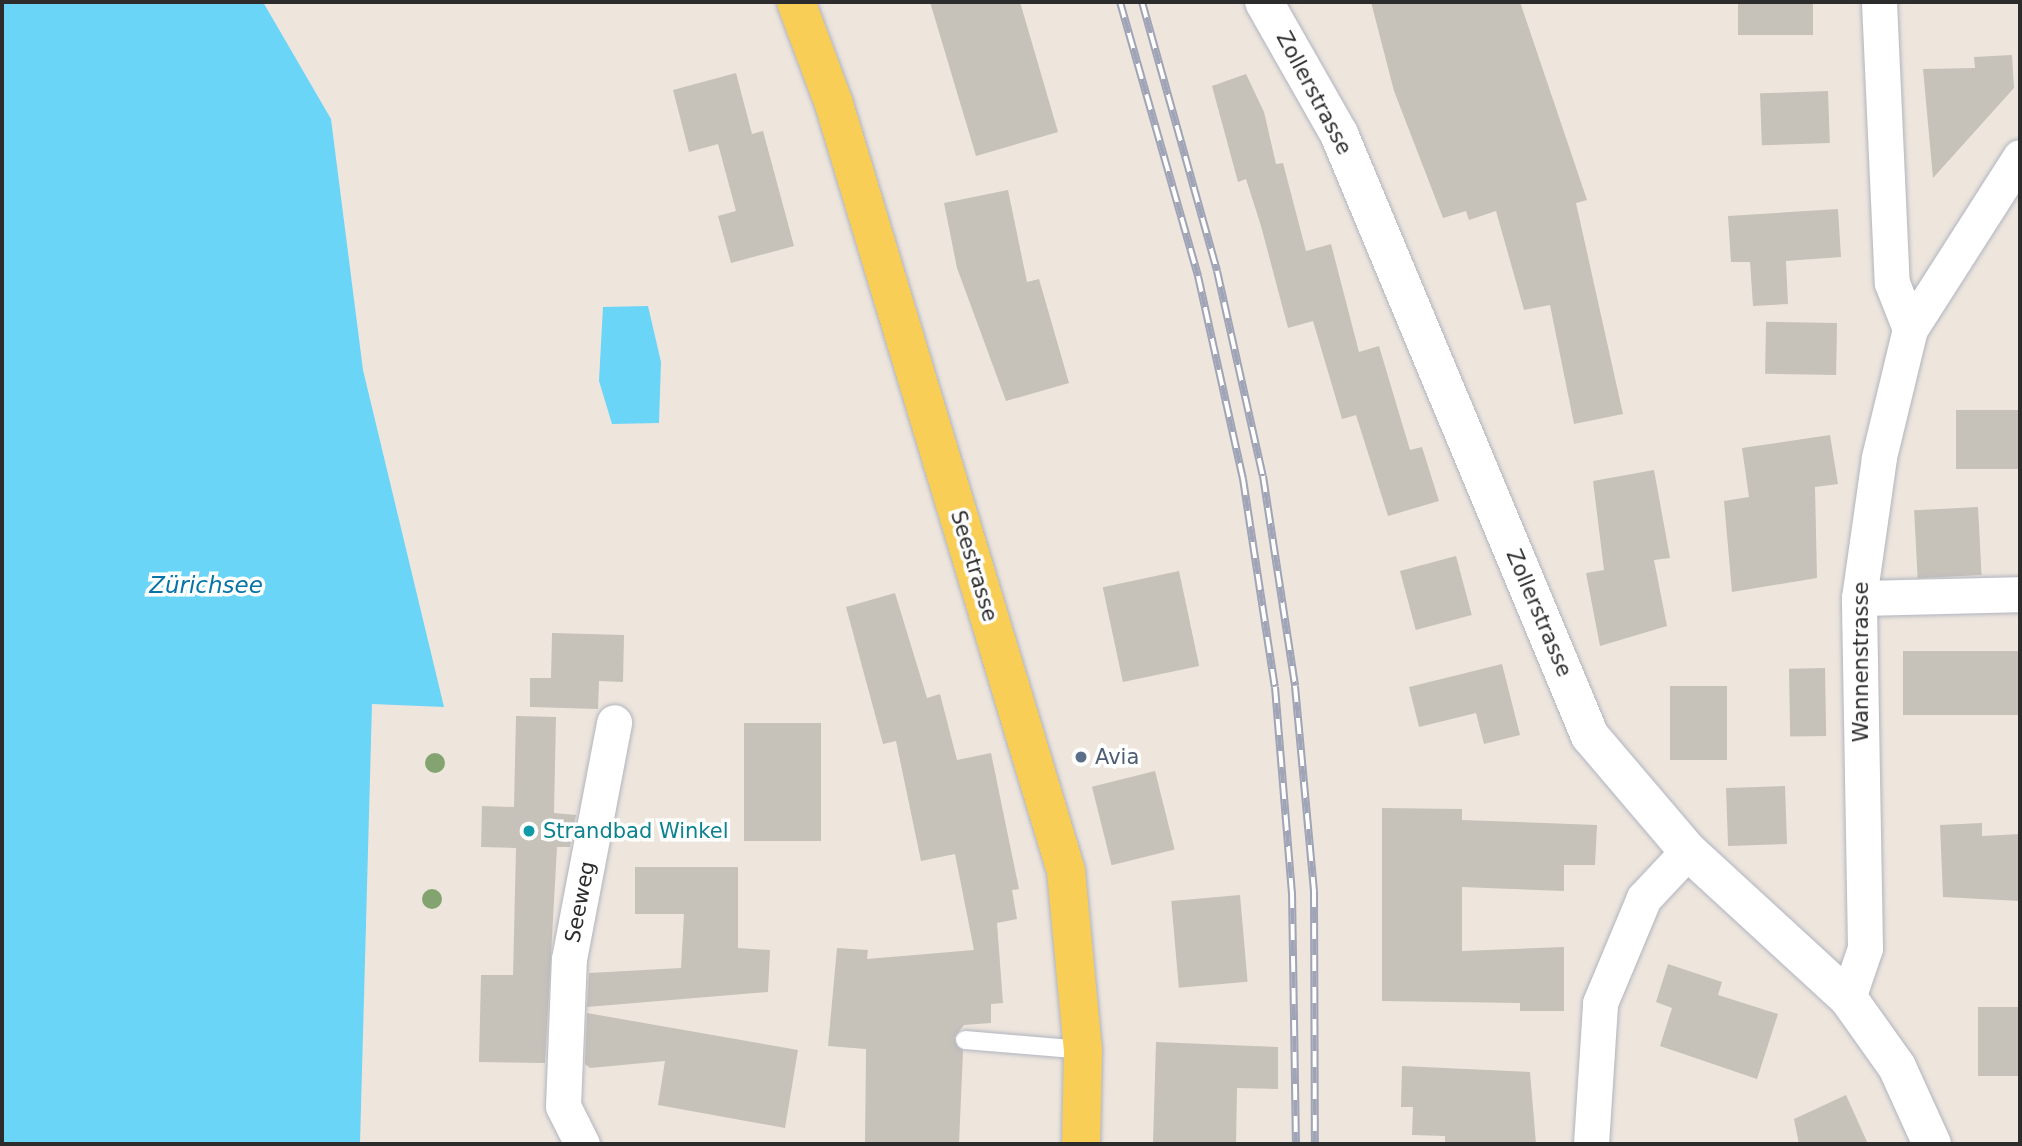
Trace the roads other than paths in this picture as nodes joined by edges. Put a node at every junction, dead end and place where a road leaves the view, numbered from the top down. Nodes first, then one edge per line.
1 (796, 2) edge
2 (1264, 2) edge
3 (1879, 2) edge
4 (2020, 157) edge
5 (1910, 330) junction
6 (2020, 594) edge
7 (1859, 598) junction
8 (614, 722) dead end
9 (1688, 851) junction
10 (1848, 998) junction
11 (965, 1040) dead end
12 (1083, 1049) junction
13 (582, 1144) edge
14 (1081, 1144) edge
15 (1591, 1144) edge
16 (1932, 1144) edge

1 - 12 main road, Seestrasse
2 - 9 street, Zollerstrasse
3 - 5 street
4 - 5 street, Wannenstrasse
5 - 7 street, Wannenstrasse
6 - 7 street
7 - 10 street, Wannenstrasse
8 - 13 street, Seeweg
9 - 10 street, Zollerstrasse
9 - 15 street
10 - 16 street, Zollerstrasse
11 - 12 lane
12 - 14 main road, Seestrasse

